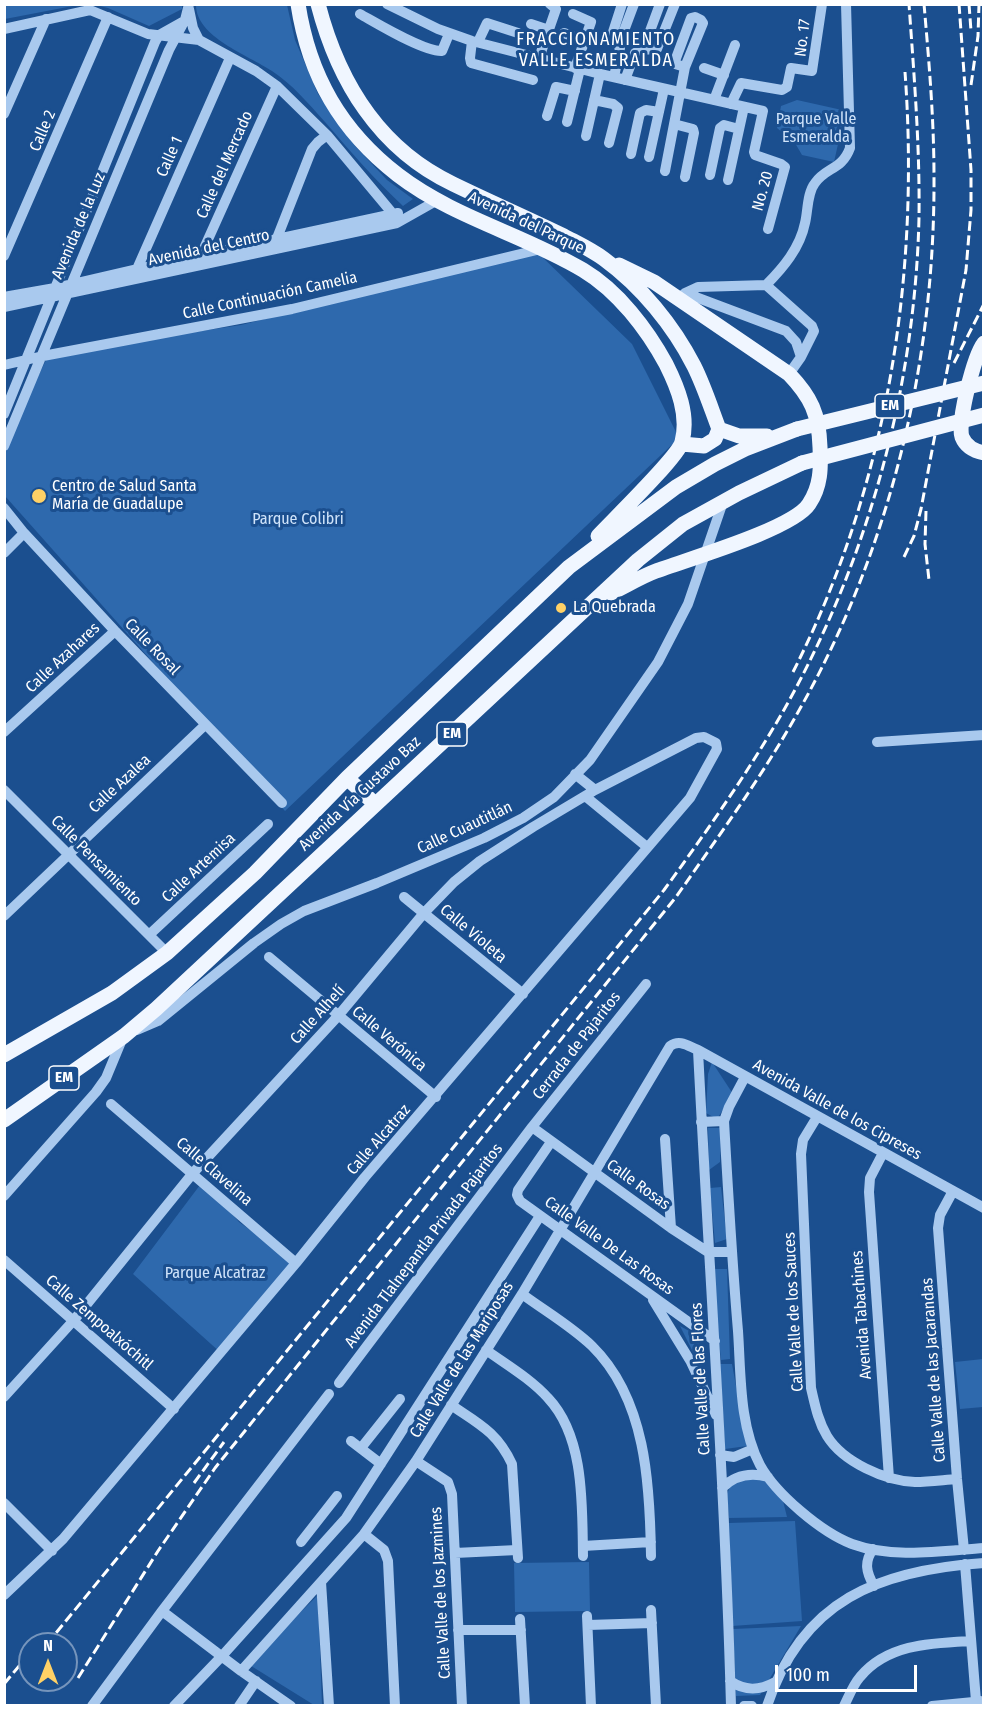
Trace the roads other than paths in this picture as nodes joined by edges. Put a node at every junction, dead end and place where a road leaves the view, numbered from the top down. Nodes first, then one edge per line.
1 (298, 4) edge
2 (318, 4) edge
3 (387, 4) edge
4 (550, 4) edge
5 (622, 4) edge
6 (634, 4) edge
7 (660, 4) edge
8 (675, 4) edge
9 (822, 4) edge
10 (846, 4) edge
11 (188, 11) edge
12 (360, 14) dead end
13 (573, 14) dead end
14 (108, 17) junction
15 (46, 19) junction
16 (531, 24) dead end
17 (4, 29) edge
18 (549, 30) junction
19 (518, 33) dead end
20 (564, 33) dead end
21 (449, 34) junction
22 (159, 35) junction
23 (176, 38) junction
24 (199, 40) junction
25 (584, 41) junction
26 (475, 42) junction
27 (619, 44) junction
28 (735, 45) dead end
29 (643, 50) junction
30 (230, 58) junction
31 (539, 58) junction
32 (685, 67) dead end
33 (578, 68) junction
34 (704, 68) dead end
35 (600, 74) junction
36 (724, 75) junction
37 (619, 78) junction
38 (534, 80) dead end
39 (277, 86) junction
40 (664, 89) junction
41 (575, 91) junction
42 (680, 92) junction
43 (594, 100) junction
44 (714, 100) junction
45 (731, 104) junction
46 (744, 107) junction
47 (659, 112) junction
48 (4, 114) edge
49 (548, 116) dead end
50 (567, 122) dead end
51 (674, 124) junction
52 (739, 129) junction
53 (327, 135) junction
54 (586, 136) dead end
55 (609, 143) dead end
56 (631, 154) dead end
57 (649, 157) dead end
58 (665, 171) dead end
59 (710, 175) dead end
60 (685, 177) dead end
61 (728, 180) dead end
62 (435, 201) junction
63 (395, 218) junction
64 (768, 229) dead end
65 (277, 238) junction
66 (541, 249) junction
67 (201, 255) junction
68 (4, 256) edge
69 (603, 258) junction
70 (137, 269) junction
71 (766, 285) junction
72 (69, 289) junction
73 (53, 293) junction
74 (682, 296) junction
75 (4, 297) edge
76 (4, 307) edge
77 (984, 343) edge
78 (43, 356) junction
79 (801, 357) junction
80 (27, 360) junction
81 (4, 365) edge
82 (789, 374) junction
83 (984, 383) edge
84 (4, 414) edge
85 (984, 415) edge
86 (719, 429) junction
87 (776, 436) junction
88 (682, 444) junction
89 (4, 446) edge
90 (984, 453) edge
91 (723, 502) junction
92 (4, 508) edge
93 (24, 533) junction
94 (4, 553) edge
95 (707, 553) junction
96 (569, 567) junction
97 (597, 600) junction
98 (115, 631) junction
99 (205, 725) junction
100 (4, 732) edge
101 (984, 735) edge
102 (877, 742) dead end
103 (716, 743) joint
104 (575, 774) junction
105 (347, 778) junction
106 (4, 790) edge
107 (590, 793) junction
108 (282, 803) dead end
109 (375, 804) junction
110 (268, 824) dead end
111 (647, 847) junction
112 (68, 855) junction
113 (404, 897) dead end
114 (424, 913) junction
115 (4, 916) edge
116 (150, 934) junction
117 (167, 953) junction
118 (269, 957) dead end
119 (646, 984) dead end
120 (523, 994) junction
121 (338, 1016) junction
122 (124, 1036) junction
123 (675, 1042) joint
124 (698, 1050) junction
125 (4, 1055) edge
126 (745, 1077) junction
127 (436, 1097) junction
128 (111, 1104) dead end
129 (817, 1116) junction
130 (4, 1120) edge
131 (724, 1121) junction
132 (701, 1122) junction
133 (532, 1127) junction
134 (665, 1139) dead end
135 (551, 1142) junction
136 (884, 1153) junction
137 (594, 1172) junction
138 (193, 1173) junction
139 (953, 1191) junction
140 (4, 1196) edge
141 (984, 1208) edge
142 (540, 1216) junction
143 (670, 1228) junction
144 (560, 1230) junction
145 (708, 1252) junction
146 (732, 1252) junction
147 (4, 1260) edge
148 (296, 1263) junction
149 (522, 1294) junction
150 (648, 1294) junction
151 (74, 1320) junction
152 (715, 1341) junction
153 (486, 1350) junction
154 (339, 1383) dead end
155 (329, 1394) dead end
156 (4, 1397) edge
157 (400, 1399) dead end
158 (451, 1405) junction
159 (174, 1409) junction
160 (718, 1421) junction
161 (351, 1441) dead end
162 (361, 1448) junction
163 (753, 1449) junction
164 (720, 1455) junction
165 (416, 1461) junction
166 (381, 1464) junction
167 (768, 1477) junction
168 (889, 1478) junction
169 (957, 1479) junction
170 (722, 1488) junction
171 (337, 1496) dead end
172 (4, 1503) edge
173 (309, 1532) junction
174 (364, 1534) junction
175 (302, 1542) dead end
176 (651, 1542) junction
177 (324, 1543) junction
178 (984, 1548) edge
179 (873, 1549) junction
180 (964, 1550) junction
181 (52, 1551) junction
182 (455, 1553) junction
183 (651, 1556) dead end
184 (984, 1563) edge
185 (965, 1564) junction
186 (321, 1582) junction
187 (874, 1586) junction
188 (4, 1595) edge
189 (651, 1610) dead end
190 (162, 1611) junction
191 (652, 1623) junction
192 (458, 1630) junction
193 (971, 1641) junction
194 (222, 1656) junction
195 (241, 1671) junction
196 (256, 1681) junction
197 (730, 1681) junction
198 (775, 1682) junction
199 (980, 1701) edge
200 (92, 1706) edge
201 (174, 1706) edge
202 (239, 1706) edge
203 (291, 1706) edge
204 (329, 1706) edge
205 (395, 1706) edge
206 (462, 1706) edge
207 (525, 1706) edge
208 (591, 1706) edge
209 (656, 1706) edge
210 (731, 1706) edge
211 (744, 1706) edge
212 (752, 1706) edge
213 (767, 1706) edge
214 (844, 1706) edge
215 (933, 1706) edge

1 - 62 main road, Avenida del Parque
2 - 69 main road, Avenida del Parque
3 - 21 street
4 - 18 street
5 - 27 street
6 - 27 street
7 - 29 street
8 - 29 street
9 - 45 street, No. 17
10 - 71 street
11 - 22 street
11 - 23 street, Avenida de la Luz
11 - 24 street
12 - 21 street
13 - 25 street
14 - 15 street
14 - 22 street
14 - 68 street, Calle 2
15 - 17 street
15 - 48 street
16 - 18 street
18 - 31 street
19 - 26 street
20 - 25 street
21 - 26 street
22 - 23 street
22 - 73 street, Avenida de la Luz
23 - 24 street
23 - 72 street, Avenida de la Luz
24 - 30 street
25 - 33 street
26 - 31 street
26 - 38 street
27 - 37 street
28 - 36 street
29 - 37 street
30 - 39 street
30 - 70 street, Calle 1
31 - 33 street
32 - 42 street
33 - 35 street
33 - 41 street
34 - 36 street
35 - 37 street
35 - 43 street
36 - 44 street
37 - 40 street
39 - 53 street
39 - 67 street, Calle del Mercado
40 - 42 street
40 - 47 street
41 - 49 street
41 - 50 street
42 - 44 street
42 - 51 street
43 - 54 street
43 - 55 street
44 - 45 street
45 - 46 street
46 - 52 street
46 - 64 street, No. 20
47 - 56 street
47 - 57 street
51 - 58 street
51 - 60 street
52 - 59 street
52 - 61 street
53 - 63 street
53 - 65 street
62 - 63 street, Avenida del Centro
62 - 66 main road, Avenida del Parque
63 - 65 street, Avenida del Centro
63 - 72 street, Avenida del Centro
65 - 67 street, Avenida del Centro
66 - 78 street, Calle Continuación Camelia
66 - 88 main road, Avenida del Parque
67 - 70 street, Avenida del Centro
69 - 74 main road
69 - 86 main road, Avenida del Parque
70 - 72 street, Avenida del Centro
71 - 74 street
71 - 79 street
72 - 73 street, Avenida del Centro
72 - 78 street, Avenida de la Luz
73 - 75 street, Avenida del Centro
73 - 76 street, Avenida del Centro
73 - 80 street, Avenida de la Luz
74 - 79 street
74 - 82 main road
77 - 90 main road
78 - 80 street, Calle Continuación Camelia
78 - 89 street, Avenida de la Luz
79 - 82 street
80 - 81 street, Calle Continuación Camelia
80 - 84 street, Avenida de la Luz
82 - 95 main road
83 - 87 main road, Avenida Vía Gustavo Baz / EM, bridge
85 - 91 main road, Avenida Vía Gustavo Baz / EM, bridge
86 - 87 main road
86 - 88 main road
87 - 96 main road, Avenida Vía Gustavo Baz / EM
88 - 96 main road
91 - 95 street, Calle Cuautitlán
91 - 97 main road, Avenida Vía Gustavo Baz / EM
92 - 93 street, Calle Rosal
93 - 94 street
93 - 98 street, Calle Rosal
95 - 97 main road
95 - 104 street, Calle Cuautitlán
96 - 105 main road, Avenida Vía Gustavo Baz / EM
97 - 109 main road, Avenida Vía Gustavo Baz / EM
98 - 99 street, Calle Rosal
98 - 100 street, Calle Azahares
99 - 108 street, Calle Rosal
99 - 112 street, Calle Azalea
101 - 102 street
103 - 107 street, Calle Alhelí
103 - 111 street, Calle Alcatraz
104 - 107 street
104 - 122 street, Calle Cuautitlán
105 - 109 main road
105 - 117 main road, Avenida Vía Gustavo Baz / EM
106 - 112 street, Calle Pensamiento
107 - 111 street
107 - 114 street, Calle Alhelí
109 - 122 main road, Avenida Vía Gustavo Baz / EM
110 - 116 street, Calle Artemisa
111 - 120 street, Calle Alcatraz
112 - 115 street, Calle Azalea
112 - 116 street, Calle Pensamiento
113 - 114 street, Calle Violeta
114 - 120 street, Calle Violeta
114 - 121 street, Calle Alhelí
116 - 117 street, Calle Pensamiento
117 - 125 main road, EM
118 - 121 street, Calle Verónica
119 - 133 street, Cerrada de Pajaritos
120 - 127 street, Calle Alcatraz
121 - 127 street, Calle Verónica
121 - 138 street, Calle Alhelí
122 - 130 main road, EM
122 - 140 street
123 - 124 street, Avenida Valle de los Cipreses
123 - 137 street, Calle Valle de las Mariposas
124 - 126 street, Avenida Valle de los Cipreses
124 - 132 street, Calle Valle de las Flores
126 - 129 street, Avenida Valle de los Cipreses
126 - 131 street
127 - 148 street, Calle Alcatraz
128 - 138 street, Calle Clavelina
129 - 136 street, Avenida Valle de los Cipreses
129 - 168 street, Calle Valle de los Sauces
131 - 132 street
131 - 146 street
132 - 145 street, Calle Valle de las Flores
133 - 135 street, Calle Rosas
133 - 154 street, Avenida Tlalnepantla Privada Pajaritos
134 - 143 street
135 - 137 street, Calle Rosas
135 - 142 street, Calle Valle De Las Rosas
136 - 139 street, Avenida Valle de los Cipreses
136 - 168 street, Avenida Tabachines
137 - 143 street, Calle Rosas
137 - 144 street, Calle Valle de las Mariposas
138 - 148 street, Calle Clavelina
138 - 151 street, Calle Alhelí
139 - 141 street, Avenida Valle de los Cipreses
139 - 169 street, Calle Valle de las Jacarandas
142 - 144 street, Calle Valle De Las Rosas
142 - 166 street, Calle Valle de las Mariposas
143 - 145 street, Calle Rosas
144 - 149 street, Calle Valle de las Mariposas
144 - 150 street, Calle Valle De Las Rosas
145 - 146 street
145 - 152 street, Calle Valle de las Flores
146 - 163 street
147 - 151 street, Calle Zempoalxóchitl
148 - 159 street, Calle Alcatraz
149 - 153 street, Calle Valle de las Mariposas
149 - 176 street
150 - 152 street, Calle Valle De Las Rosas
150 - 160 street
151 - 156 street, Calle Alhelí
151 - 159 street, Calle Zempoalxóchitl
152 - 160 street, Calle Valle de las Flores
153 - 158 street, Calle Valle de las Mariposas
153 - 176 street
155 - 190 street
157 - 162 street
158 - 165 street, Calle Valle de las Mariposas
158 - 182 street
159 - 181 street, Calle Alcatraz
160 - 164 street, Calle Valle de las Flores
161 - 162 street
162 - 166 street
163 - 164 street
163 - 167 street
164 - 170 street, Calle Valle de las Flores
165 - 174 street, Calle Valle de las Mariposas
165 - 182 street, Calle Valle de los Jazmines
166 - 177 street, Calle Valle de las Mariposas
167 - 170 street
167 - 179 street
168 - 169 street, Calle Valle de los Sauces
169 - 180 street, Calle Valle de las Jacarandas
170 - 197 street, Calle Valle de las Flores
171 - 173 street
172 - 181 street
173 - 175 street
173 - 177 street
174 - 186 street, Calle Valle de las Mariposas
174 - 205 street
176 - 183 street
177 - 194 street, Calle Valle de las Mariposas
178 - 180 street
179 - 180 street
179 - 187 street
181 - 188 street, Calle Alcatraz
182 - 192 street, Calle Valle de los Jazmines
184 - 185 street
185 - 187 street
185 - 193 street
186 - 195 street, Calle Valle de las Mariposas
186 - 204 street
187 - 198 street
189 - 191 street
190 - 194 street
190 - 200 street
191 - 208 street
191 - 209 street
192 - 206 street, Calle Valle de los Jazmines
192 - 207 street
193 - 199 street
193 - 214 street
194 - 195 street
194 - 201 street, Calle Valle de las Mariposas
195 - 196 street
196 - 202 street
196 - 203 street
197 - 198 street
197 - 210 street, Calle Valle de las Flores
198 - 213 street
199 - 215 street
211 - 212 street

